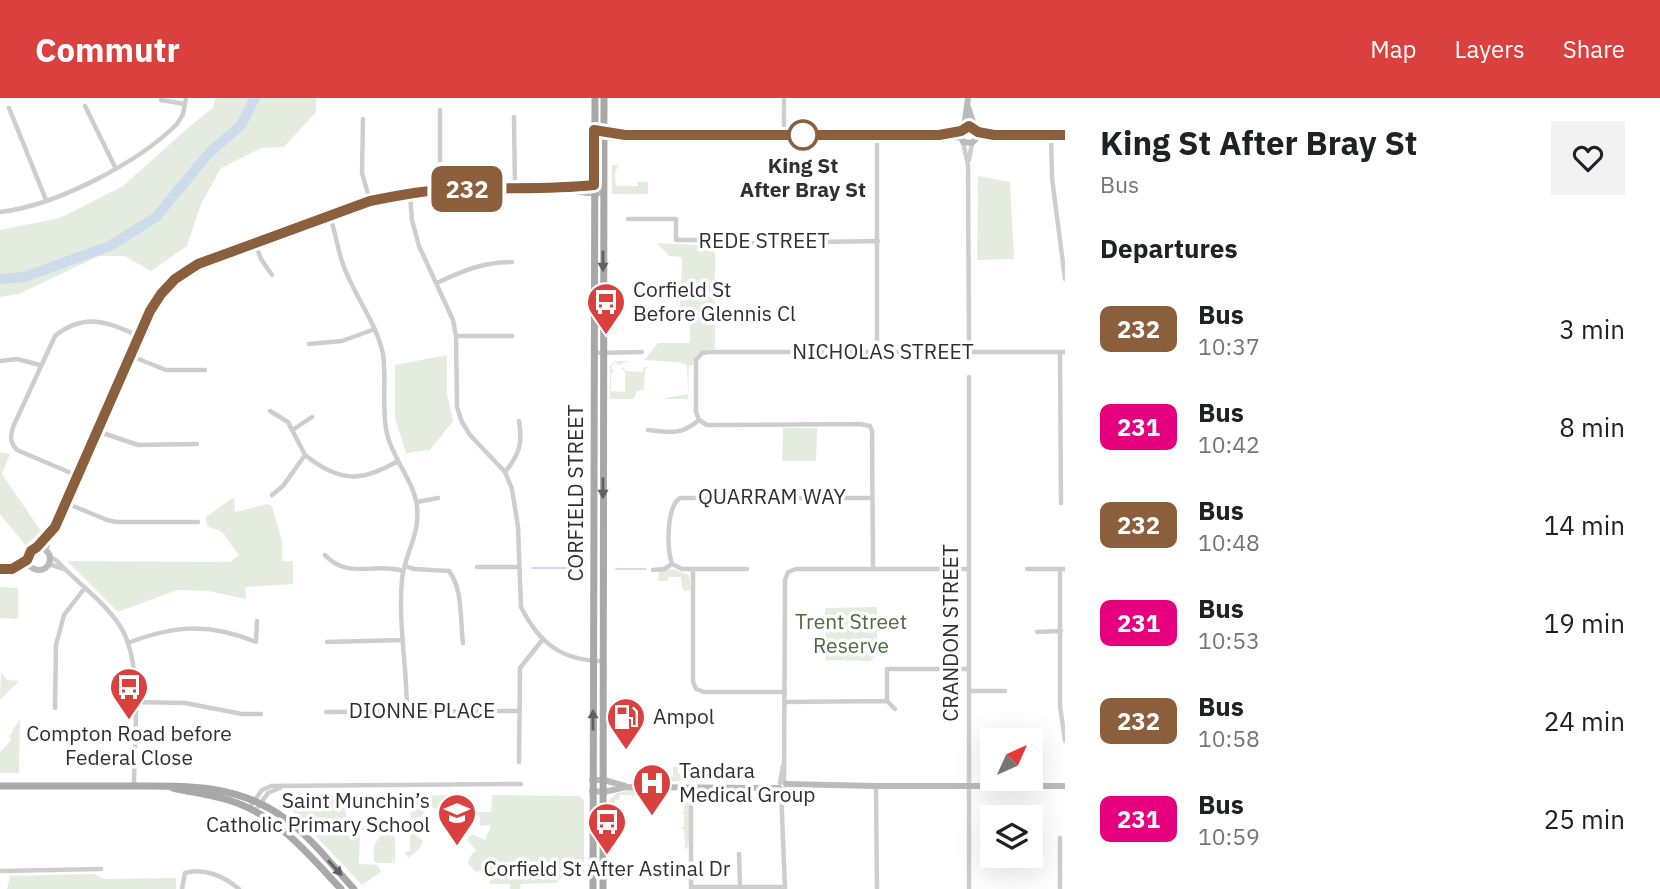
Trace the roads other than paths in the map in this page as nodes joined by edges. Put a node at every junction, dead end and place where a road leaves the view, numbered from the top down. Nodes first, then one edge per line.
1 (594, 98) edge
2 (604, 98) edge
3 (784, 98) edge
4 (968, 98) edge
5 (161, 100) dead end
6 (186, 101) edge
7 (85, 106) dead end
8 (968, 107) junction
9 (9, 108) dead end
10 (440, 110) dead end
11 (514, 117) dead end
12 (363, 119) dead end
13 (594, 130) junction
14 (604, 130) junction
15 (877, 134) junction
16 (625, 135) junction
17 (784, 135) junction
18 (962, 135) junction
19 (975, 135) junction
20 (1051, 135) junction
21 (1065, 135) edge
22 (594, 139) junction
23 (604, 139) junction
24 (968, 165) junction
25 (116, 169) junction
26 (515, 189) junction
27 (594, 189) junction
28 (603, 189) junction
29 (440, 190) junction
30 (410, 194) junction
31 (46, 200) junction
32 (370, 201) junction
33 (0, 212) edge
34 (330, 215) junction
35 (628, 219) dead end
36 (878, 241) junction
37 (255, 242) junction
38 (512, 262) dead end
39 (272, 275) dead end
40 (1065, 279) edge
41 (437, 283) junction
42 (374, 329) junction
43 (138, 336) junction
44 (456, 336) junction
45 (512, 337) dead end
46 (309, 344) dead end
47 (877, 351) junction
48 (594, 352) junction
49 (642, 352) dead end
50 (969, 352) junction
51 (1063, 352) edge
52 (604, 353) junction
53 (130, 356) junction
54 (0, 361) edge
55 (40, 365) junction
56 (205, 370) dead end
57 (969, 377) dead end
58 (270, 411) dead end
59 (312, 417) dead end
60 (699, 420) junction
61 (519, 421) dead end
62 (294, 429) junction
63 (648, 430) dead end
64 (97, 431) junction
65 (197, 444) dead end
66 (305, 456) junction
67 (398, 461) junction
68 (505, 472) junction
69 (78, 477) junction
70 (272, 495) dead end
71 (438, 498) dead end
72 (871, 498) junction
73 (416, 502) junction
74 (66, 503) junction
75 (1061, 503) dead end
76 (198, 522) dead end
77 (51, 532) junction
78 (37, 547) junction
79 (45, 549) junction
80 (325, 555) dead end
81 (50, 561) junction
82 (29, 563) junction
83 (672, 564) junction
84 (477, 567) dead end
85 (519, 567) junction
86 (405, 568) junction
87 (0, 569) edge
88 (693, 569) junction
89 (747, 569) dead end
90 (873, 569) junction
91 (968, 569) junction
92 (1027, 569) dead end
93 (1063, 569) edge
94 (653, 570) dead end
95 (84, 589) junction
96 (257, 621) dead end
97 (1061, 631) junction
98 (1037, 632) dead end
99 (543, 639) junction
100 (402, 640) junction
101 (128, 642) junction
102 (327, 642) dead end
103 (463, 643) dead end
104 (593, 661) junction
105 (603, 661) junction
106 (880, 663) dead end
107 (887, 669) junction
108 (968, 669) junction
109 (968, 691) junction
110 (1005, 691) dead end
111 (785, 692) junction
112 (887, 701) junction
113 (134, 702) junction
114 (785, 702) junction
115 (55, 708) dead end
116 (895, 709) dead end
117 (519, 711) junction
118 (326, 712) dead end
119 (407, 712) junction
120 (261, 713) dead end
121 (1065, 741) edge
122 (519, 762) dead end
123 (592, 780) junction
124 (604, 780) junction
125 (521, 784) dead end
126 (0, 786) edge
127 (134, 786) junction
128 (162, 786) junction
129 (691, 786) junction
130 (783, 786) junction
131 (876, 786) junction
132 (969, 786) junction
133 (1065, 786) edge
134 (626, 787) junction
135 (592, 791) junction
136 (604, 792) junction
137 (257, 801) junction
138 (252, 809) junction
139 (1060, 838) dead end
140 (739, 854) dead end
141 (101, 869) dead end
142 (0, 871) edge
143 (740, 887) junction
144 (691, 888) edge
145 (785, 888) edge
146 (182, 889) edge
147 (239, 889) edge
148 (341, 889) edge
149 (354, 889) edge
150 (593, 889) edge
151 (603, 889) edge
152 (877, 889) edge
153 (969, 889) edge
154 (1060, 889) edge

1 - 13 main road, CORFIELD STREET
2 - 14 main road, CORFIELD STREET
3 - 17 street
4 - 8 main road
5 - 6 street
6 - 25 street
7 - 25 street
8 - 18 main road
8 - 19 main road
9 - 31 street
10 - 29 street
11 - 26 street
12 - 32 street
13 - 14 main road
13 - 22 main road, CORFIELD STREET
14 - 16 main road
14 - 23 main road, CORFIELD STREET
15 - 17 main road
15 - 18 main road
15 - 36 street
16 - 17 main road
16 - 23 main road
18 - 19 main road
18 - 19 main road
18 - 24 street
19 - 20 main road
19 - 24 street
20 - 21 main road
20 - 40 street
22 - 23 main road
22 - 27 main road, CORFIELD STREET
23 - 28 main road, CORFIELD STREET
24 - 50 street
25 - 31 street
26 - 27 main road
26 - 29 main road
27 - 28 main road
27 - 48 main road, CORFIELD STREET
28 -> 52 main road, CORFIELD STREET
29 - 30 main road
30 - 32 main road
30 - 41 street
31 - 33 street
32 - 34 main road
34 - 37 main road
34 - 42 street
35 - 36 street, REDE STREET
36 - 47 street
37 - 39 street
37 - 43 main road
38 - 41 street
41 - 44 street
42 - 46 street
42 - 67 street
43 - 53 main road
43 - 55 street
44 - 45 street
44 - 68 street
47 - 50 street, NICHOLAS STREET
47 - 60 street, NICHOLAS STREET
48 - 52 street
48 - 104 main road, CORFIELD STREET
49 - 52 street
50 - 51 street, NICHOLAS STREET
51 - 75 street
52 -> 105 main road, CORFIELD STREET
53 - 56 street
53 - 64 main road
54 - 55 street
55 - 69 street
57 - 91 street, CRANDON STREET
58 - 62 street
59 - 62 street
60 - 63 street
60 - 72 street
61 - 68 street
62 - 66 street
64 - 65 street
64 - 69 main road
66 - 67 street
66 - 70 street
67 - 73 street
68 - 85 street
69 - 74 main road
71 - 73 street
72 - 83 street, QUARRAM WAY
72 - 90 street
73 - 86 street
74 - 76 street
74 - 77 main road
77 - 78 main road
77 - 79 main road
78 - 79 main road
78 - 82 main road
79 - 81 main road
80 - 86 street
81 - 82 main road
81 - 95 street
82 - 87 main road
83 - 88 street
83 - 94 street
84 - 85 street
85 - 99 street
86 - 100 street
86 - 103 street
88 - 89 street
88 - 111 street
90 - 91 street
90 - 111 street
91 - 108 street, CRANDON STREET
92 - 93 street
93 - 97 street
95 - 101 street
95 - 115 street
96 - 101 street
97 - 98 street
97 - 121 street
99 - 104 street
99 - 117 street
100 - 102 street
100 - 119 street
101 - 113 street
104 - 105 street
123 -> 104 main road, CORFIELD STREET
105 - 124 main road, CORFIELD STREET
106 - 107 street
107 - 108 street
107 - 112 street
108 - 109 street, CRANDON STREET
109 - 110 street
109 - 132 street, CRANDON STREET
111 - 114 street
112 - 114 street
112 - 116 street
113 - 120 street
113 - 127 street
114 - 130 street
117 - 119 street, DIONNE PLACE
117 - 122 street
118 - 119 street, DIONNE PLACE
123 - 124 main road
123 - 135 main road, CORFIELD STREET
124 - 134 main road
124 - 136 main road, CORFIELD STREET
125 - 137 street
126 - 127 main road
127 - 128 main road
128 - 137 main road
128 - 138 main road
129 - 130 main road
129 - 134 main road
129 - 144 street
130 - 131 main road
130 - 145 street
131 - 132 main road
131 - 152 street
132 - 133 main road
132 - 153 street, CRANDON STREET
134 - 136 main road
135 - 136 main road
135 - 150 main road, CORFIELD STREET
136 - 151 main road, CORFIELD STREET
137 - 138 street
137 -> 149 main road
138 - 148 main road
139 - 154 street
140 - 143 street
141 - 142 street
143 - 144 street
143 - 145 street
146 - 147 street

